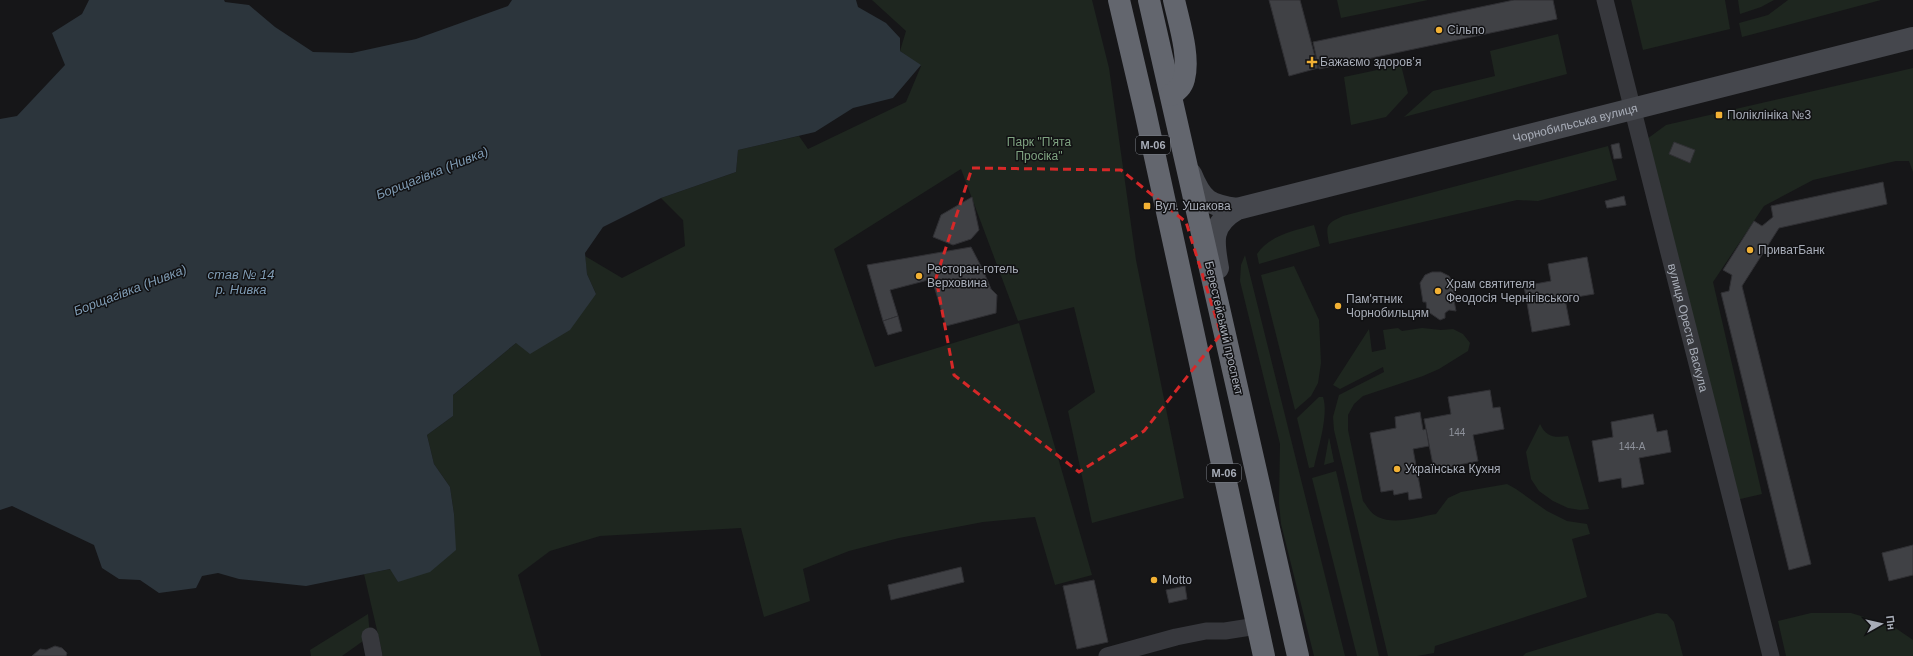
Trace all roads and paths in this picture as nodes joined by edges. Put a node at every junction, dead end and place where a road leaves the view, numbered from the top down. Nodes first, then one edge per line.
1 (1119, 0) edge
2 (1149, 0) edge
3 (1174, 0) edge
4 (1605, 0) edge
5 (1913, 38) edge
6 (1171, 95) junction
7 (1633, 109) junction
8 (1187, 164) junction
9 (1237, 209) junction
10 (1258, 483) junction
11 (1257, 626) junction
12 (370, 636) dead end
13 (374, 656) edge
14 (1107, 656) edge
15 (1264, 656) edge
16 (1298, 656) edge
17 (1771, 656) edge

1 - 11 highway, М-06
2 - 6 highway, Берестейський проспект / М-06
3 - 6 highway
4 - 7 street, вулиця Ореста Васкула
5 - 7 main road, Чорнобильська вулиця
6 - 8 highway, Берестейський проспект / М-06
7 - 9 main road, Чорнобильська вулиця
7 - 17 street, вулиця Ореста Васкула
8 - 9 main road, Чорнобильська вулиця
8 - 10 highway, Берестейський проспект / М-06
9 - 10 main road, Чорнобильська вулиця
10 - 16 highway, Берестейський проспект / М-06
11 - 14 street
11 - 15 highway, М-06
12 - 13 street

